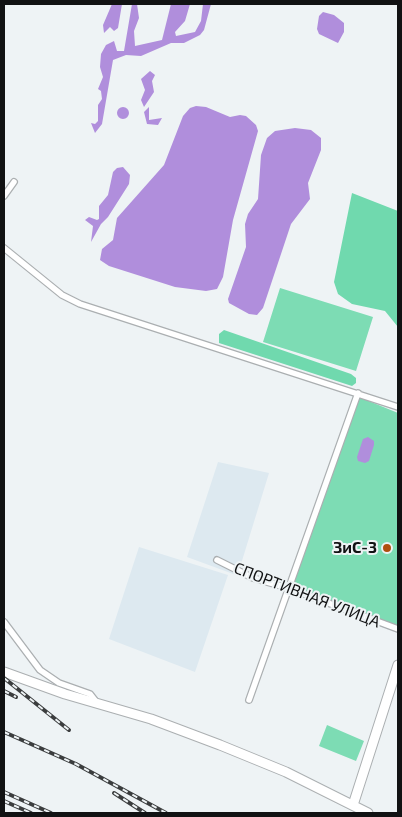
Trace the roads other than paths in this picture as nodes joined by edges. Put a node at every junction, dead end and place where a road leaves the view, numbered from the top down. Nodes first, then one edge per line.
1 (14, 182) dead end
2 (4, 196) edge
3 (4, 248) edge
4 (358, 393) junction
5 (398, 407) edge
6 (217, 560) dead end
7 (288, 588) junction
8 (4, 622) edge
9 (398, 629) edge
10 (398, 665) edge
11 (4, 672) edge
12 (249, 700) dead end
13 (97, 703) junction
14 (353, 805) junction
15 (368, 813) edge

1 - 2 street
3 - 4 street
4 - 5 street
4 - 7 street
6 - 7 street, СПОРТИВНАЯ УЛИЦА
7 - 9 street, СПОРТИВНАЯ УЛИЦА
7 - 12 street
8 - 13 street
10 - 14 main road
11 - 13 main road
13 - 14 main road
14 - 15 main road

